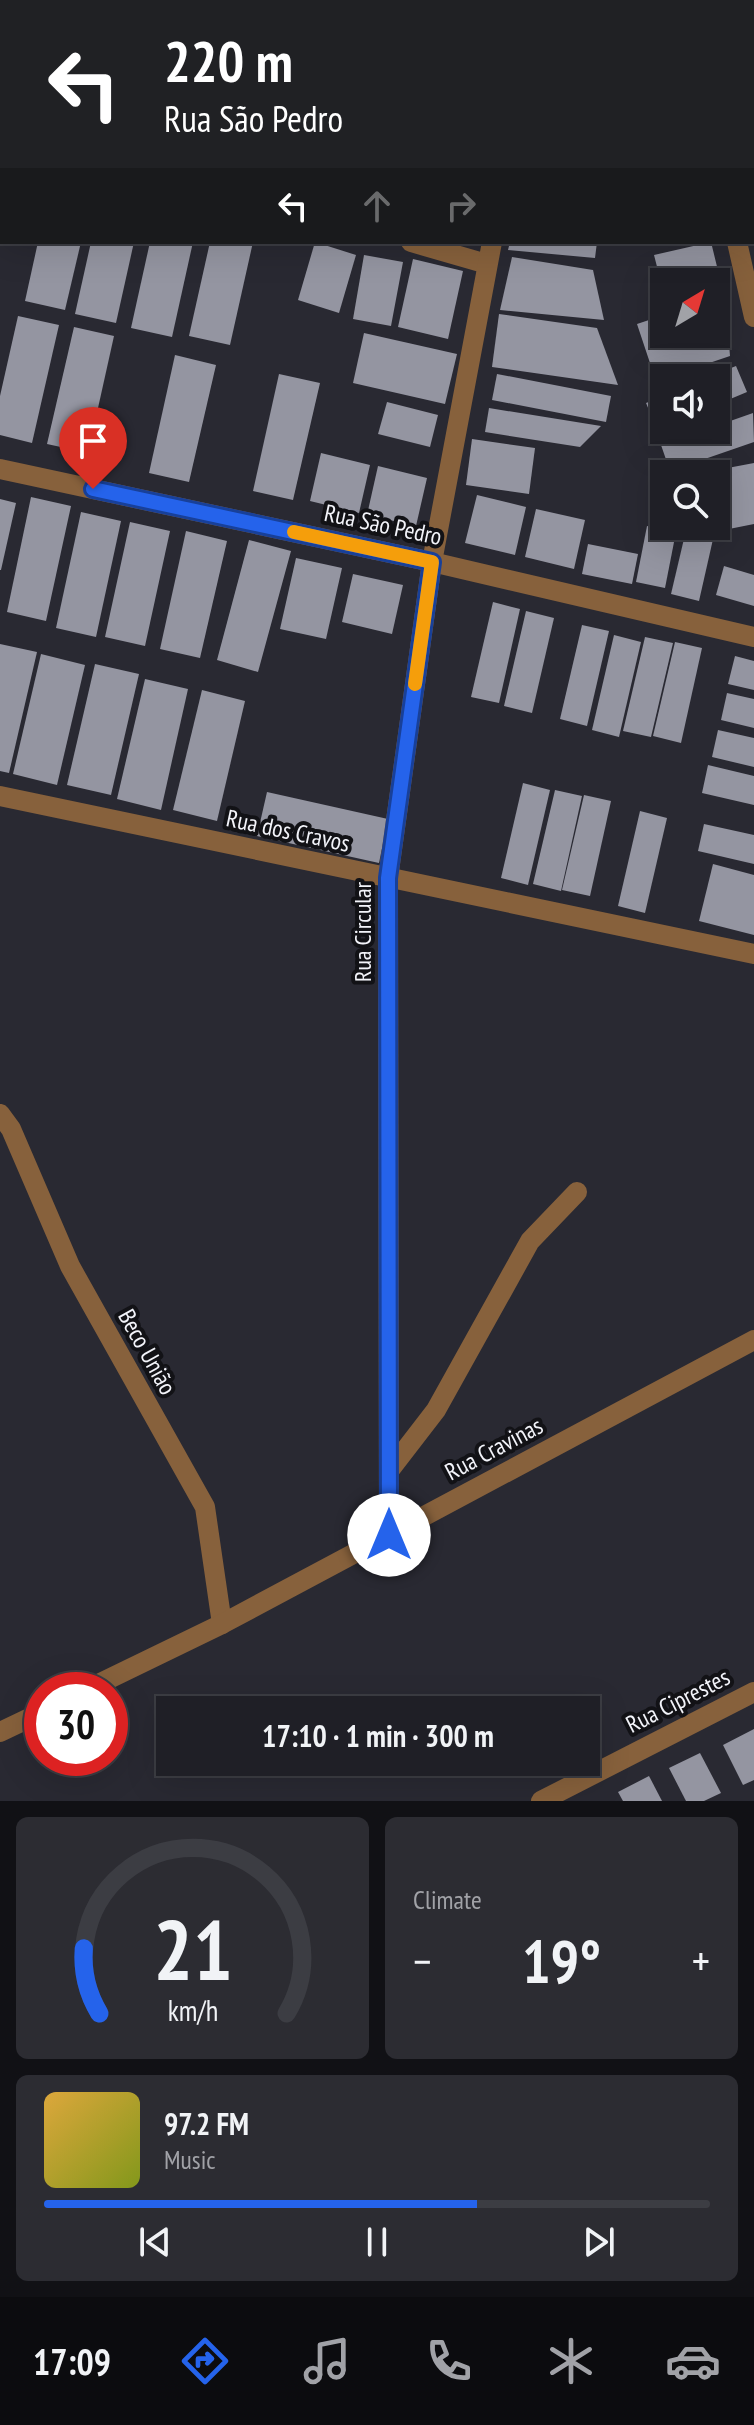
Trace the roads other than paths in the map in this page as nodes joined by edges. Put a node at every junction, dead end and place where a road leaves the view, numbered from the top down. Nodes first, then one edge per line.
1 (418, 244) edge
2 (492, 244) edge
3 (737, 244) edge
4 (487, 264) junction
5 (754, 317) edge
6 (0, 469) edge
7 (432, 562) junction
8 (754, 637) edge
9 (0, 796) edge
10 (388, 878) junction
11 (754, 954) edge
12 (0, 1114) edge
13 (577, 1192) dead end
14 (754, 1340) edge
15 (389, 1471) junction
16 (389, 1535) junction
17 (222, 1624) junction
18 (123, 1672) edge
19 (754, 1692) edge
20 (24, 1721) edge
21 (0, 1732) edge
22 (541, 1801) edge

1 - 4 street
2 - 4 street, Rua Circular
3 - 5 street
4 - 7 street, Rua Circular
6 - 7 street, Rua São Pedro
7 - 8 street, Rua São Pedro
7 - 10 street, Rua Circular
9 - 10 street, Rua dos Cravos
10 - 11 street, Rua dos Cravos
10 - 15 street, Rua Circular
12 - 17 street, Beco União
13 - 15 street
14 - 16 street, Rua Cravinas
15 - 16 street, Rua Circular
16 - 17 street, Rua Cravinas
17 - 18 street, Rua Cravinas
19 - 22 street, Rua Ciprestes
20 - 21 street

